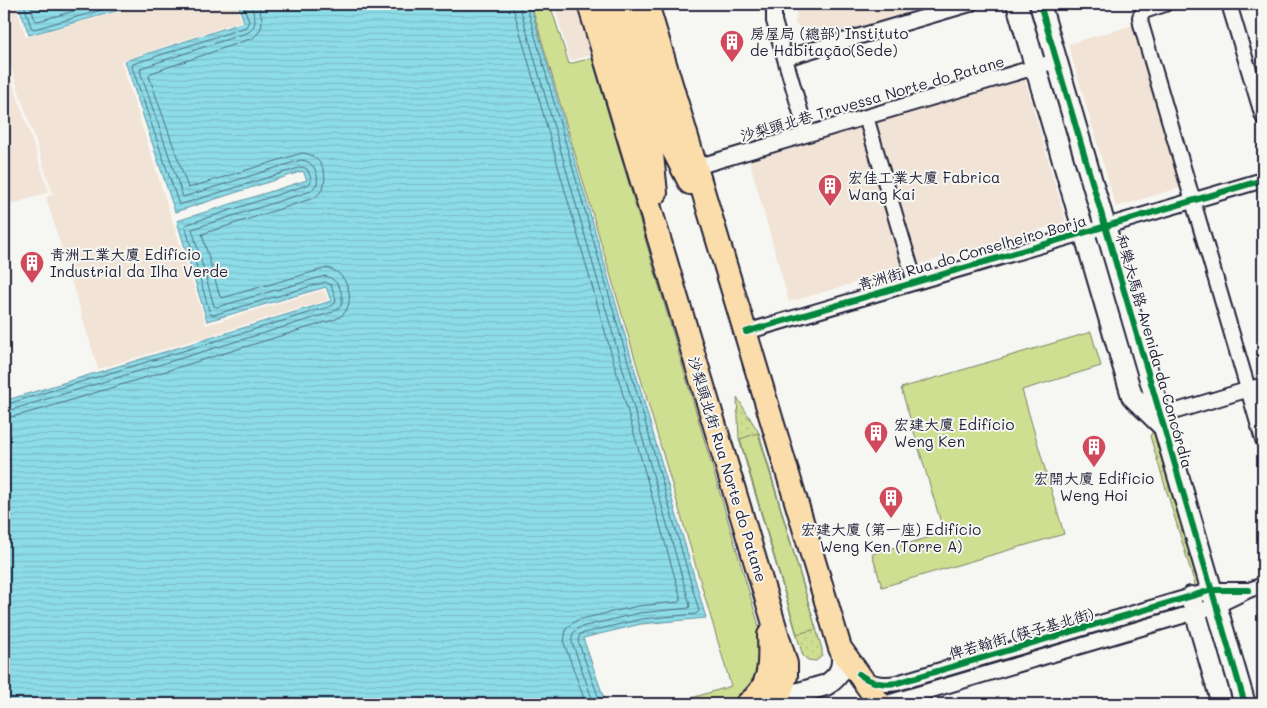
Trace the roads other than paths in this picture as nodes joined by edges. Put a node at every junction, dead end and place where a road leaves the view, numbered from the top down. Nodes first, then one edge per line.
1 (589, 4) edge
2 (608, 4) edge
3 (628, 4) edge
4 (647, 4) edge
5 (774, 4) edge
6 (970, 4) edge
7 (1017, 4) edge
8 (1040, 4) edge
9 (1165, 4) edge
10 (1230, 4) edge
11 (785, 58) junction
12 (1056, 61) junction
13 (1035, 67) junction
14 (866, 117) junction
15 (1263, 117) edge
16 (807, 134) junction
17 (660, 143) junction
18 (696, 167) junction
19 (1263, 180) edge
20 (1193, 201) junction
21 (713, 223) junction
22 (1105, 226) junction
23 (1084, 232) junction
24 (659, 239) junction
25 (915, 282) junction
26 (746, 332) junction
27 (1263, 386) edge
28 (1248, 390) junction
29 (1162, 421) junction
30 (1263, 440) edge
31 (1263, 585) edge
32 (1214, 598) junction
33 (768, 604) junction
34 (1193, 605) junction
35 (840, 648) junction
36 (859, 674) junction
37 (774, 702) edge
38 (746, 704) edge
39 (880, 704) edge
40 (884, 704) edge
41 (1222, 704) edge
42 (1245, 704) edge

1 - 24 main road, 沙梨頭北街 Rua Norte do Patane
2 - 17 main road
3 - 17 main road
4 - 18 main road
5 - 11 street
6 - 11 street
7 - 13 street, 和樂大馬路 Avenida da Concórdia
8 - 12 street, 和樂大馬路 Avenida da Concórdia
9 - 20 street
10 - 15 street
11 - 16 street
12 - 13 street, 沙梨頭北巷 Travessa Norte do Patane
12 - 22 street, 和樂大馬路 Avenida da Concórdia
13 - 14 street, 沙梨頭北巷 Travessa Norte do Patane
13 - 23 street, 和樂大馬路 Avenida da Concórdia
14 - 16 street, 沙梨頭北巷 Travessa Norte do Patane
14 - 25 street
16 - 18 street, 沙梨頭北巷 Travessa Norte do Patane
17 - 21 main road
17 - 24 main road, 沙梨頭北街 Rua Norte do Patane
18 - 21 main road
19 - 20 street, 青洲街 Rua do Conselheiro Borja
20 - 22 street, 青洲街 Rua do Conselheiro Borja
20 - 28 street
21 - 26 main road
22 - 23 street, 青洲街 Rua do Conselheiro Borja
22 - 29 street, 和樂大馬路 Avenida da Concórdia
23 - 25 street, 青洲街 Rua do Conselheiro Borja
23 - 29 street, 和樂大馬路 Avenida da Concórdia
24 - 33 main road, 沙梨頭北街 Rua Norte do Patane
25 - 26 street, 青洲街 Rua do Conselheiro Borja
26 - 35 main road
27 - 28 street
28 - 29 street
28 - 30 street
29 - 32 street, 和樂大馬路 Avenida da Concórdia
31 - 32 street
32 - 34 street
32 - 42 street, 和樂大馬路 Avenida da Concórdia
33 - 37 main road, 沙梨頭北街 Rua Norte do Patane
33 - 38 main road
34 - 36 street, 俾若翰街 (筷子基北街)
34 - 40 street
34 - 41 street
35 - 36 main road
35 - 37 street
36 - 39 main road

